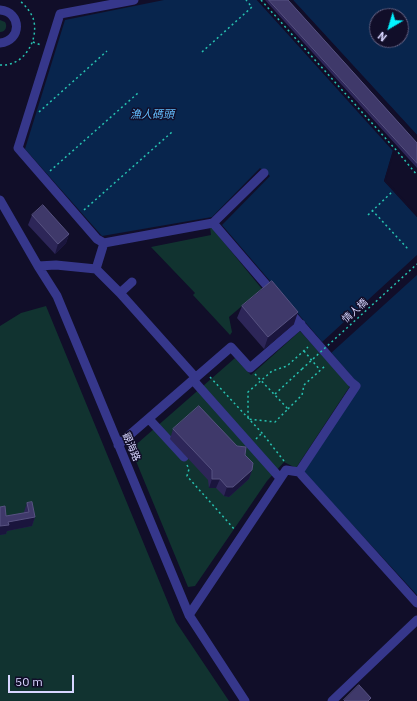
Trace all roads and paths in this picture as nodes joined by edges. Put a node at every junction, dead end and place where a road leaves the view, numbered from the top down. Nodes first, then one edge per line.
1 (19, 0) edge
2 (134, 0) edge
3 (246, 0) edge
4 (261, 0) edge
5 (0, 10) edge
6 (0, 43) edge
7 (107, 51) dead end
8 (202, 52) dead end
9 (0, 65) edge
10 (138, 93) dead end
11 (35, 116) dead end
12 (172, 132) dead end
13 (264, 173) dead end
14 (47, 174) dead end
15 (417, 175) edge
16 (393, 191) dead end
17 (0, 200) edge
18 (372, 210) junction
19 (82, 213) dead end
20 (368, 215) dead end
21 (213, 223) junction
22 (100, 241) junction
23 (408, 249) dead end
24 (417, 264) edge
25 (38, 266) junction
26 (96, 269) junction
27 (132, 282) dead end
28 (120, 293) junction
29 (301, 324) junction
30 (315, 341) junction
31 (304, 351) junction
32 (332, 360) junction
33 (250, 368) junction
34 (320, 370) junction
35 (204, 371) junction
36 (195, 379) junction
37 (262, 380) junction
38 (275, 394) junction
39 (288, 409) junction
40 (149, 419) junction
41 (248, 419) junction
42 (118, 446) junction
43 (184, 457) joint
44 (286, 470) junction
45 (299, 472) junction
46 (280, 478) junction
47 (242, 537) junction
48 (417, 603) edge
49 (190, 614) junction
50 (417, 620) edge
51 (245, 701) edge
52 (332, 701) edge

1 - 9 path
2 - 22 street
3 - 8 path
4 - 15 path
5 - 6 street
7 - 11 path
10 - 14 path
12 - 19 path
13 - 21 street
16 - 18 path
17 - 25 street, 觀海路
18 - 20 path
18 - 23 path
21 - 22 street
21 - 29 street
22 - 26 street
24 - 38 path, 情人橋, bridge
25 - 26 street
25 - 42 street, 觀海路
26 - 28 street
27 - 28 street
28 - 36 street
29 - 30 street
29 - 33 street
30 - 31 path
30 - 32 street
31 - 34 path
31 - 37 path
32 - 34 path
32 - 45 street
33 - 35 street
33 - 37 path
34 - 39 path
35 - 36 street
35 - 41 path
36 - 40 street
36 - 46 street
37 - 38 path
37 - 41 path
38 - 39 path
39 - 41 path
40 - 42 street
40 - 43 street
41 - 44 path
42 - 49 street, 觀海路
43 - 47 path
44 - 45 street
44 - 46 street
45 - 48 street
46 - 47 street
47 - 49 street
49 - 51 street, 觀海路
50 - 52 street

